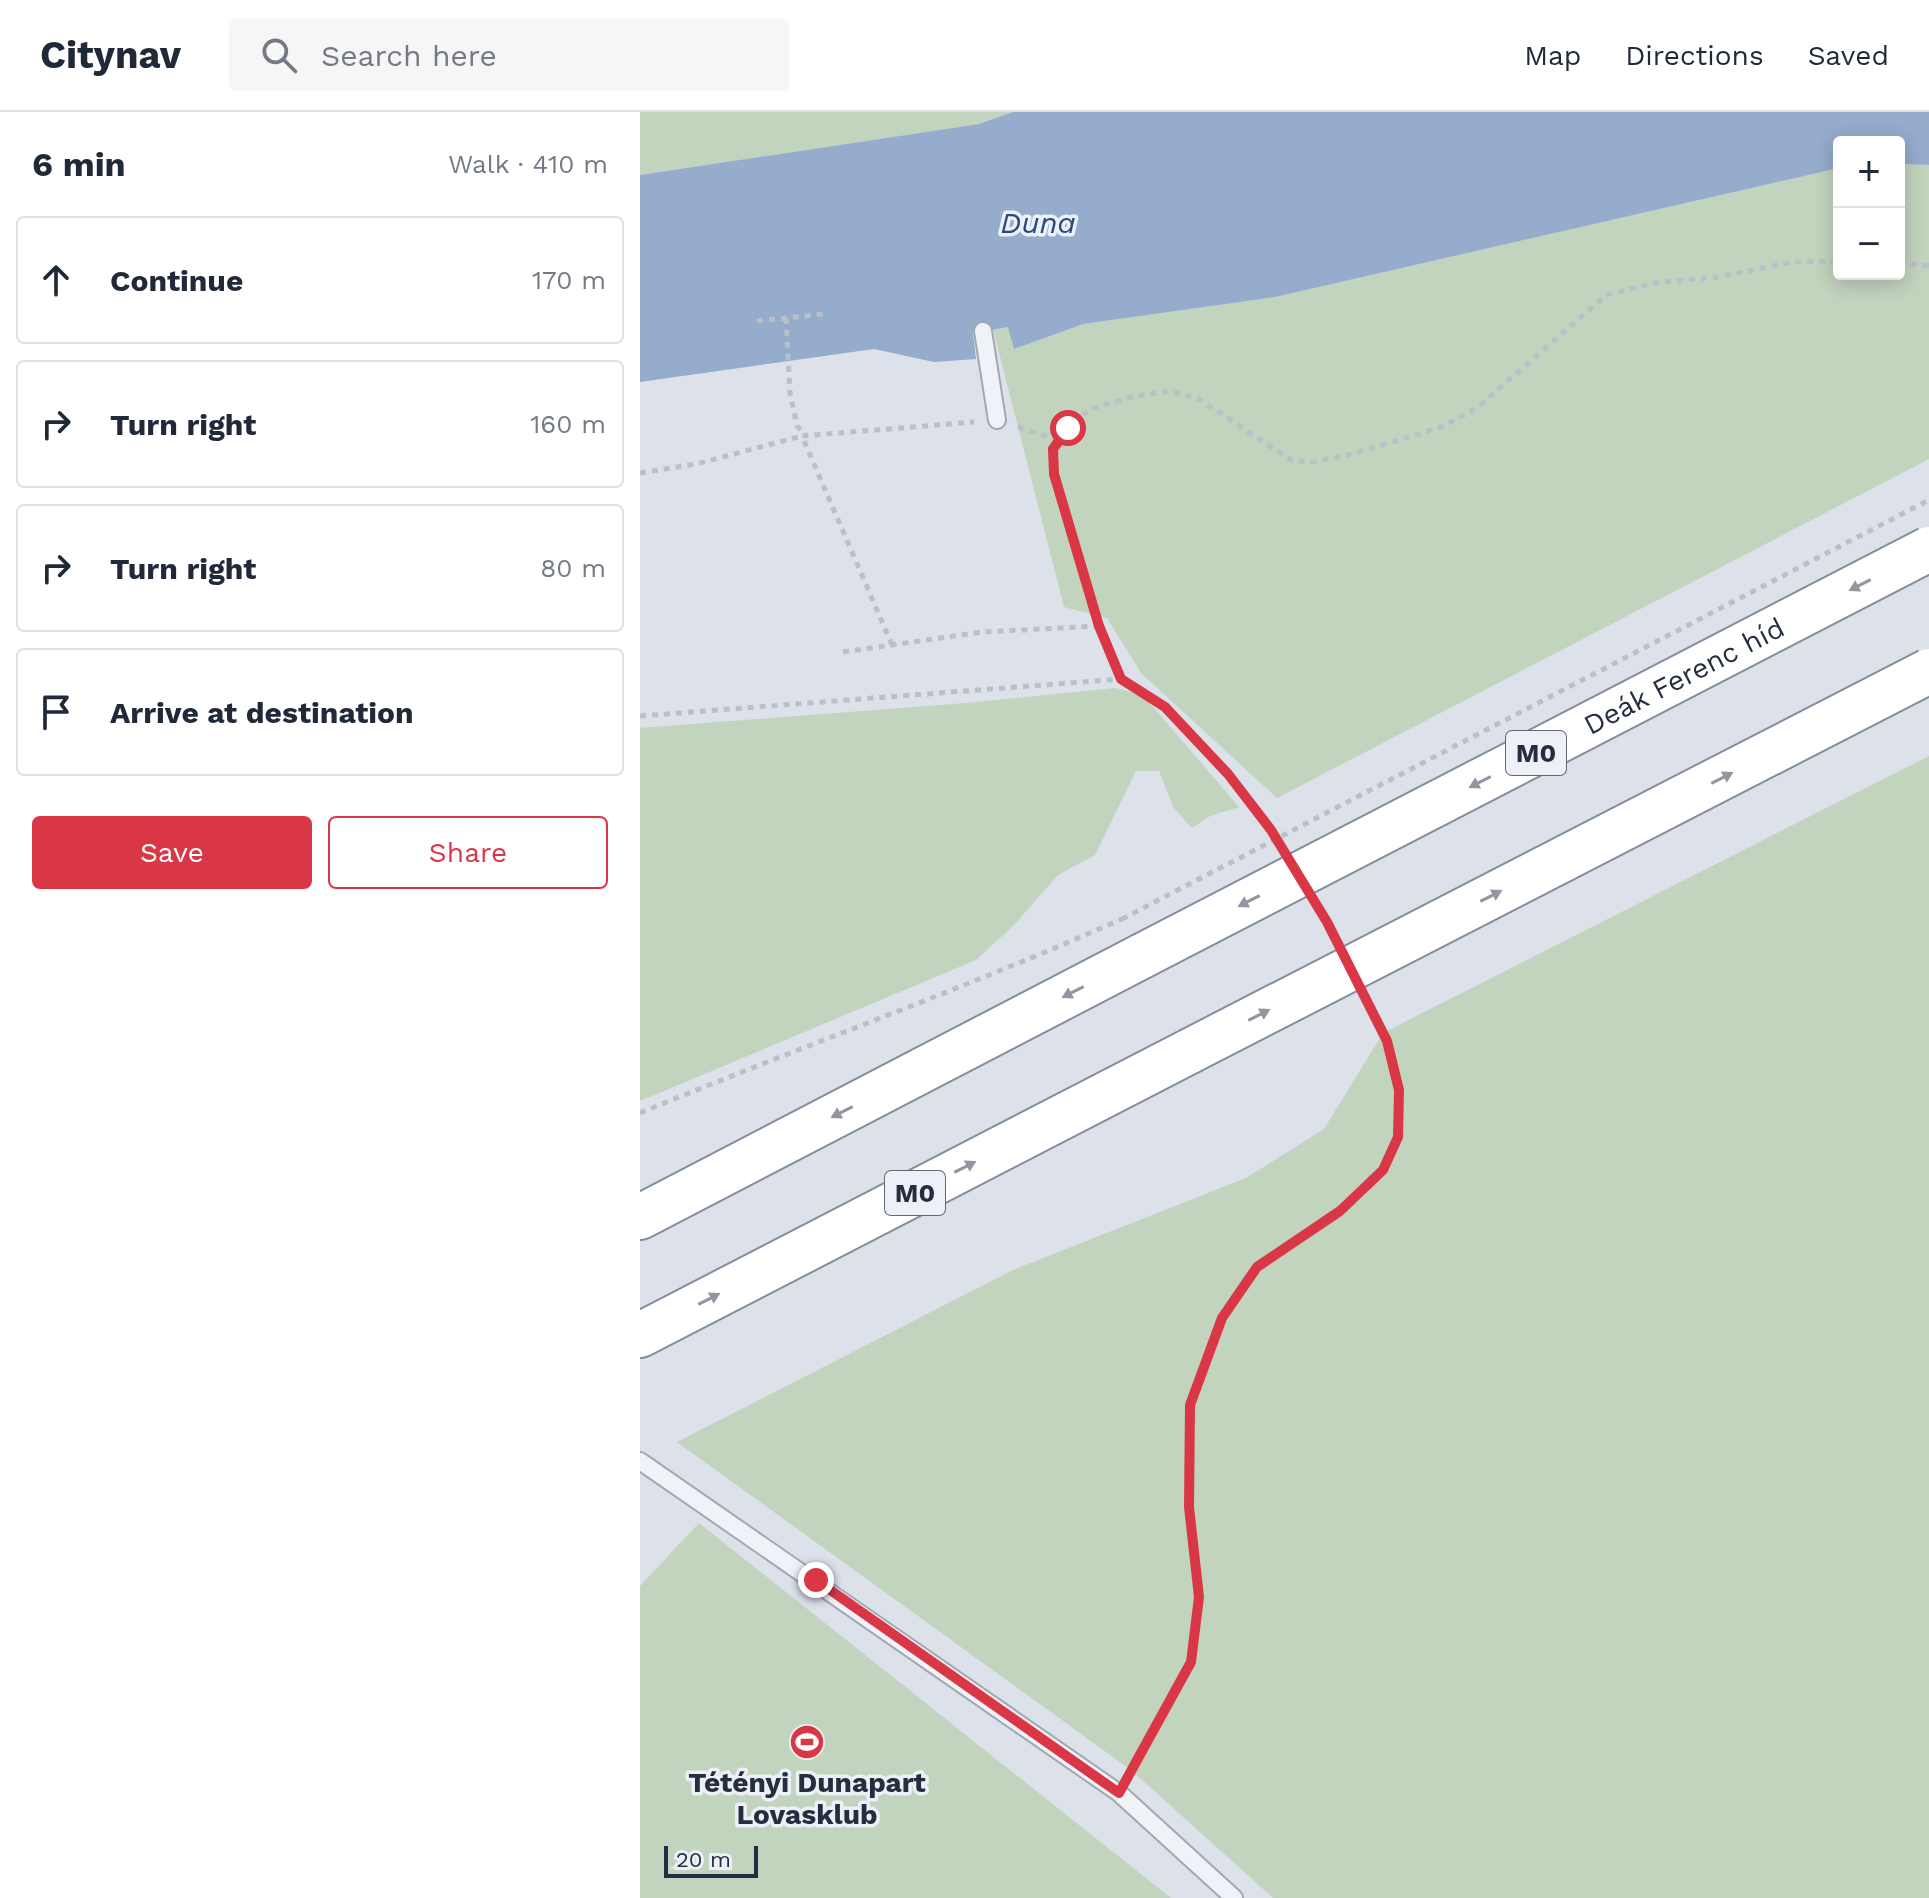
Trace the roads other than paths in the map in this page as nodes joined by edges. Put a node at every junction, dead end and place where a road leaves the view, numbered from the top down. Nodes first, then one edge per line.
1 (983, 331) dead end
2 (997, 420) road end
3 (1929, 549) edge
4 (1929, 671) edge
5 (640, 1217) edge
6 (640, 1335) edge
7 (640, 1461) edge
8 (1234, 1898) edge

1 - 2 lane
3 -> 5 highway, Deák Ferenc híd / M0, bridge
6 -> 4 highway, M0, bridge
7 - 8 lane

